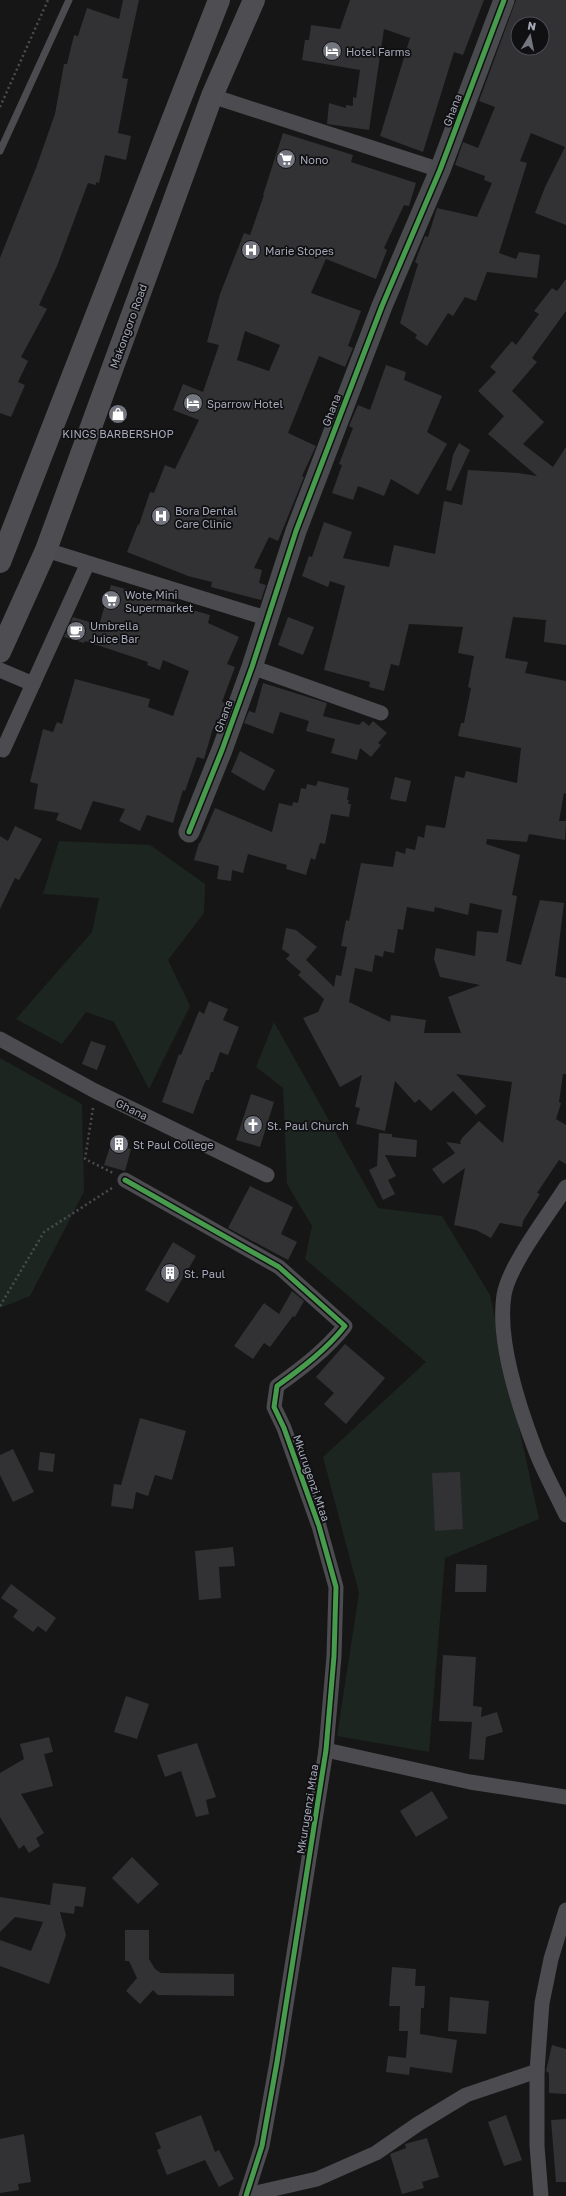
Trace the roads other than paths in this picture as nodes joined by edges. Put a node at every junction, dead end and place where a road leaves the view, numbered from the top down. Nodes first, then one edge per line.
1 (69, 0) edge
2 (219, 0) edge
3 (254, 0) edge
4 (504, 0) edge
5 (212, 96) junction
6 (0, 151) edge
7 (440, 170) junction
8 (46, 550) junction
9 (0, 562) edge
10 (87, 564) junction
11 (269, 619) junction
12 (0, 652) edge
13 (252, 667) junction
14 (0, 670) edge
15 (33, 684) junction
16 (381, 713) dead end
17 (3, 750) dead end
18 (189, 832) dead end
19 (0, 1039) edge
20 (267, 1175) dead end
21 (125, 1180) road end
22 (566, 1187) edge
23 (566, 1515) edge
24 (326, 1750) junction
25 (566, 1797) edge
26 (566, 1910) edge
27 (537, 2072) junction
28 (247, 2195) edge
29 (541, 2196) edge

1 - 6 lane
2 - 9 main road
3 - 5 main road, Makongoro Road
4 - 7 street, Ghana
5 - 7 street
5 - 8 main road, Makongoro Road
7 - 11 street, Ghana
8 - 10 street
8 - 12 main road, Makongoro Road
10 - 11 street
10 - 15 street
11 - 13 street, Ghana
13 - 16 street
13 - 18 street, Ghana
14 - 15 street
15 - 17 street
19 - 20 street, Ghana
21 - 24 street, Mkurugenzi Mtaa
22 - 23 street
24 - 25 street
24 - 28 street, Mkurugenzi Mtaa
26 - 27 street
27 - 28 street
27 - 29 street

